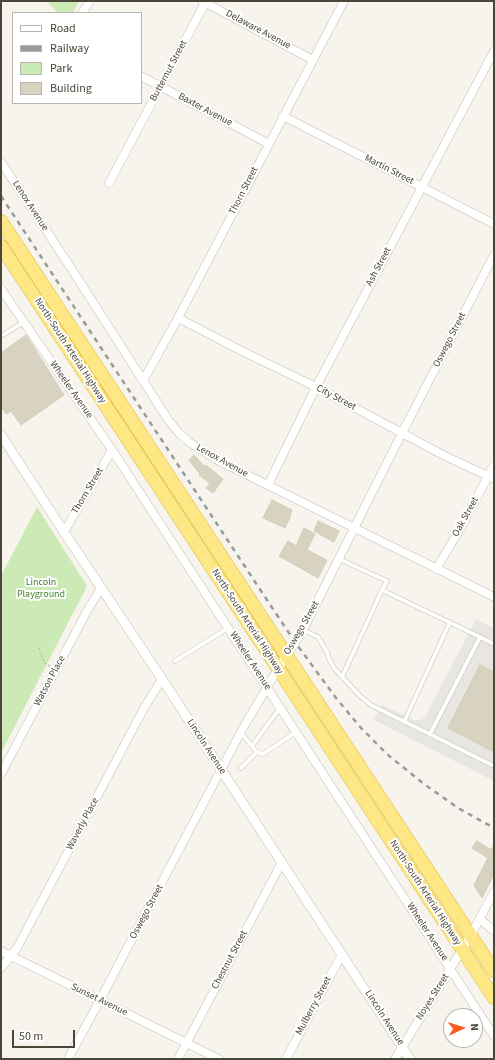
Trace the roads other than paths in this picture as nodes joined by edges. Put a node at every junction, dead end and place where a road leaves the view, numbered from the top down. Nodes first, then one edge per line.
1 (90, 1) edge
2 (344, 1) edge
3 (205, 2) edge
4 (83, 12) edge
5 (494, 51) edge
6 (313, 60) junction
7 (142, 77) edge
8 (160, 87) junction
9 (283, 116) junction
10 (268, 144) junction
11 (1, 162) edge
12 (109, 184) dead end
13 (421, 187) junction
14 (1, 221) edge
15 (494, 224) edge
16 (1, 246) edge
17 (494, 255) edge
18 (1, 289) edge
19 (178, 318) junction
20 (24, 322) junction
21 (1, 336) edge
22 (143, 381) junction
23 (316, 387) junction
24 (402, 433) junction
25 (1, 434) edge
26 (112, 450) junction
27 (494, 465) edge
28 (491, 478) edge
29 (268, 485) junction
30 (354, 528) junction
31 (64, 532) junction
32 (339, 558) junction
33 (436, 569) junction
34 (101, 588) junction
35 (382, 590) junction
36 (494, 597) edge
37 (450, 622) junction
38 (229, 628) junction
39 (303, 630) junction
40 (480, 637) junction
41 (494, 644) edge
42 (287, 655) junction
43 (175, 661) dead end
44 (278, 669) junction
45 (342, 677) junction
46 (162, 679) junction
47 (267, 687) junction
48 (280, 707) junction
49 (404, 722) junction
50 (296, 731) junction
51 (240, 732) junction
52 (430, 734) junction
53 (252, 746) junction
54 (257, 752) junction
55 (494, 766) edge
56 (241, 768) dead end
57 (221, 770) junction
58 (1, 774) edge
59 (282, 862) junction
60 (494, 892) edge
61 (480, 919) junction
62 (494, 931) edge
63 (471, 935) junction
64 (462, 949) junction
65 (1, 952) edge
66 (342, 954) junction
67 (10, 956) junction
68 (1, 968) edge
69 (450, 969) junction
70 (494, 971) edge
71 (494, 998) edge
72 (100, 1000) junction
73 (494, 1036) edge
74 (186, 1043) junction
75 (402, 1047) junction
76 (68, 1059) edge
77 (178, 1059) edge
78 (219, 1059) edge
79 (286, 1059) edge
80 (395, 1059) edge
81 (410, 1059) edge

1 - 4 street
2 - 6 street, Thorn Street
3 - 6 street, Delaware Avenue
3 - 8 street, Butternut Street
5 - 13 street, Ash Street
6 - 9 street, Thorn Street
7 - 8 street, Baxter Avenue
8 - 10 street, Baxter Avenue
8 - 12 street, Butternut Street
9 - 10 street, Thorn Street
9 - 13 street, Martin Street
10 - 19 street, Thorn Street
11 - 22 street, Lenox Avenue
13 - 15 street, Martin Street
13 - 23 street, Ash Street
14 - 42 highway, North-South Arterial Highway
16 - 44 highway, North-South Arterial Highway
17 - 24 street, Oswego Street
18 - 20 street, Wheeler Avenue
19 - 22 street, Thorn Street
19 - 23 street, City Street
20 - 21 lane
20 - 26 street, Wheeler Avenue
22 - 29 street, Lenox Avenue
23 - 24 street, City Street
23 - 29 street, Ash Street
24 - 28 street, City Street
24 - 30 street, Oswego Street
25 - 31 street, Lincoln Avenue
26 - 31 street, Thorn Street
26 - 38 street, Wheeler Avenue
27 - 28 street, Oak Street
28 - 33 street, Oak Street
29 - 30 street, Lenox Avenue
30 - 32 street, Oswego Street
30 - 33 street, Lenox Avenue
31 - 34 street, Lincoln Avenue
32 - 35 lane
32 - 39 street, Oswego Street
33 - 36 street, Lenox Avenue
34 - 46 street, Lincoln Avenue
34 - 58 street, Watson Place
35 - 37 lane
35 - 45 lane
37 - 40 lane
37 - 49 lane
38 - 43 lane
38 - 47 street, Wheeler Avenue
39 - 42 street, Oswego Street
39 - 45 lane
40 - 41 lane
40 - 52 lane
42 - 44 street, Oswego Street
42 - 63 highway, North-South Arterial Highway
44 - 47 street, Oswego Street
44 - 64 highway, North-South Arterial Highway
45 - 49 lane
46 - 57 street, Lincoln Avenue
46 - 67 street, Waverly Place
47 - 48 street, Wheeler Avenue
47 - 51 street, Oswego Street
48 - 50 street, Wheeler Avenue
48 - 53 lane
49 - 52 lane
50 - 54 lane
50 - 69 street, Wheeler Avenue
51 - 53 lane
51 - 57 street, Oswego Street
52 - 55 lane
53 - 54 lane
54 - 56 lane
57 - 59 street, Lincoln Avenue
57 - 72 street, Oswego Street
59 - 66 street, Lincoln Avenue
59 - 74 street, Chestnut Street
60 - 61 street, Noyes Street
61 - 62 street
61 - 63 street, Noyes Street
63 - 64 street, Noyes Street
63 - 70 highway, North-South Arterial Highway
64 - 69 street, Noyes Street
64 - 71 highway, North-South Arterial Highway
65 - 67 street, Sunset Avenue
66 - 75 street, Lincoln Avenue
66 - 79 street, Mulberry Street
67 - 68 street, Waverly Place
67 - 72 street, Sunset Avenue
69 - 73 street, Wheeler Avenue
69 - 75 street, Noyes Street
72 - 74 street, Sunset Avenue
72 - 76 street, Oswego Street
74 - 77 street, Chestnut Street
74 - 78 street, Sunset Avenue
75 - 80 street, Noyes Street
75 - 81 street, Lincoln Avenue

